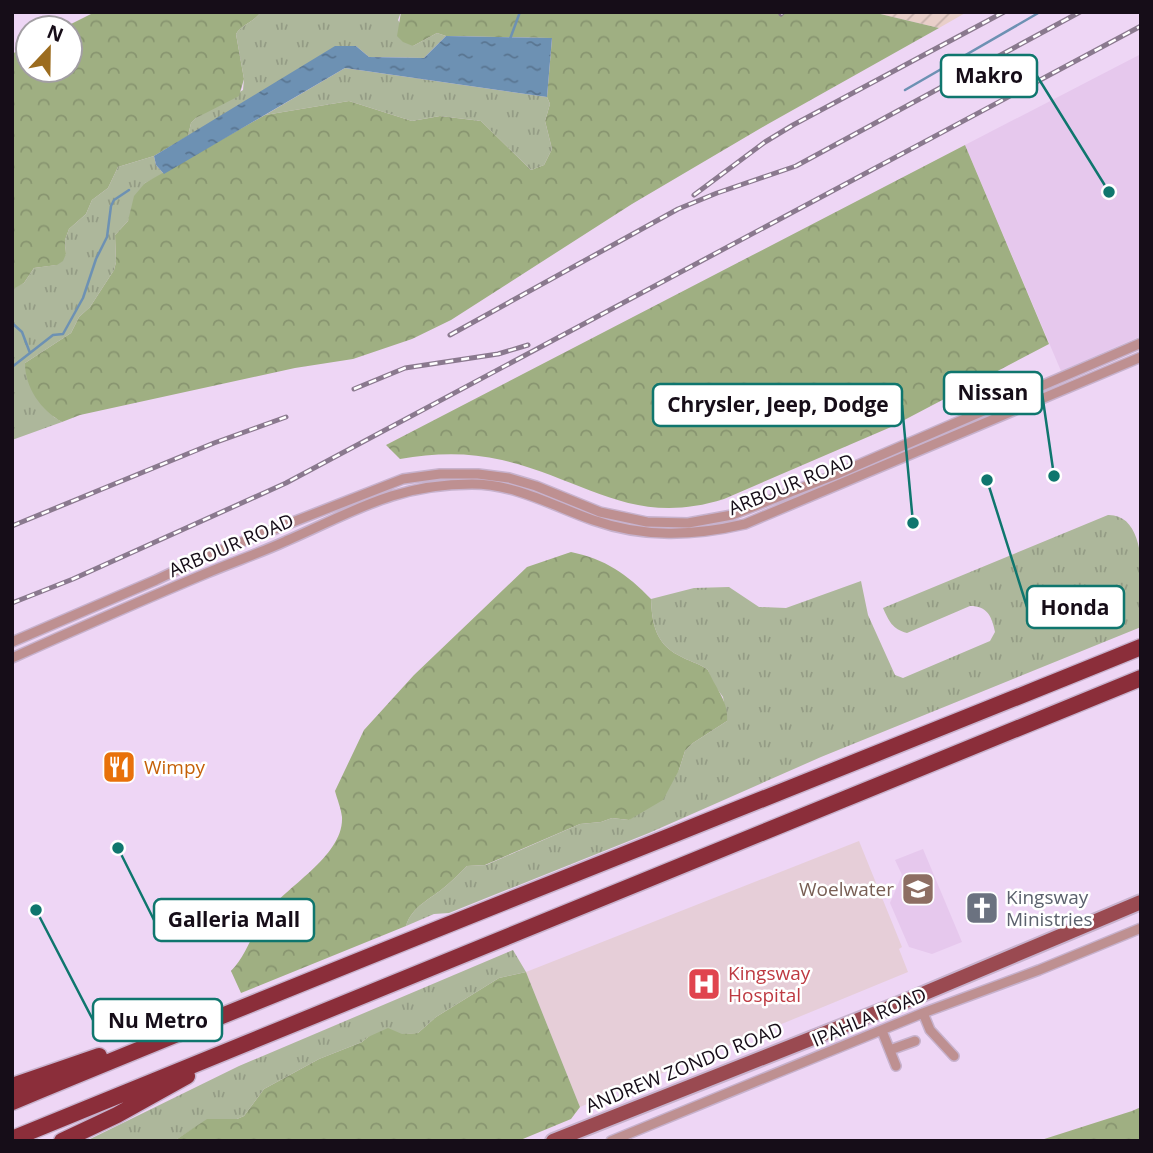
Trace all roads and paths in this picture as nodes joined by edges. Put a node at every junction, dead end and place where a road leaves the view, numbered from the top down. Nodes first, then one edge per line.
1 (1141, 343) edge
2 (1141, 357) edge
3 (12, 642) edge
4 (1141, 647) edge
5 (12, 658) edge
6 (1141, 678) edge
7 (1141, 902) edge
8 (1139, 932) edge
9 (268, 996) junction
10 (923, 1013) junction
11 (882, 1031) junction
12 (254, 1040) junction
13 (915, 1041) dead end
14 (890, 1050) junction
15 (954, 1056) dead end
16 (896, 1066) dead end
17 (12, 1086) edge
18 (12, 1102) edge
19 (12, 1139) edge
20 (62, 1141) edge
21 (553, 1141) edge
22 (611, 1141) edge

1 - 3 street, ARBOUR ROAD
2 - 5 street, ARBOUR ROAD
4 - 9 highway
6 - 12 highway
7 - 21 main road, ANDREW ZONDO ROAD
8 - 10 street, IPAHLA ROAD
9 - 17 highway
9 - 18 highway
10 - 11 street, IPAHLA ROAD
10 - 15 street
11 - 14 street
11 - 22 street, IPAHLA ROAD
12 - 19 highway
12 - 20 highway
13 - 14 street
14 - 16 street

